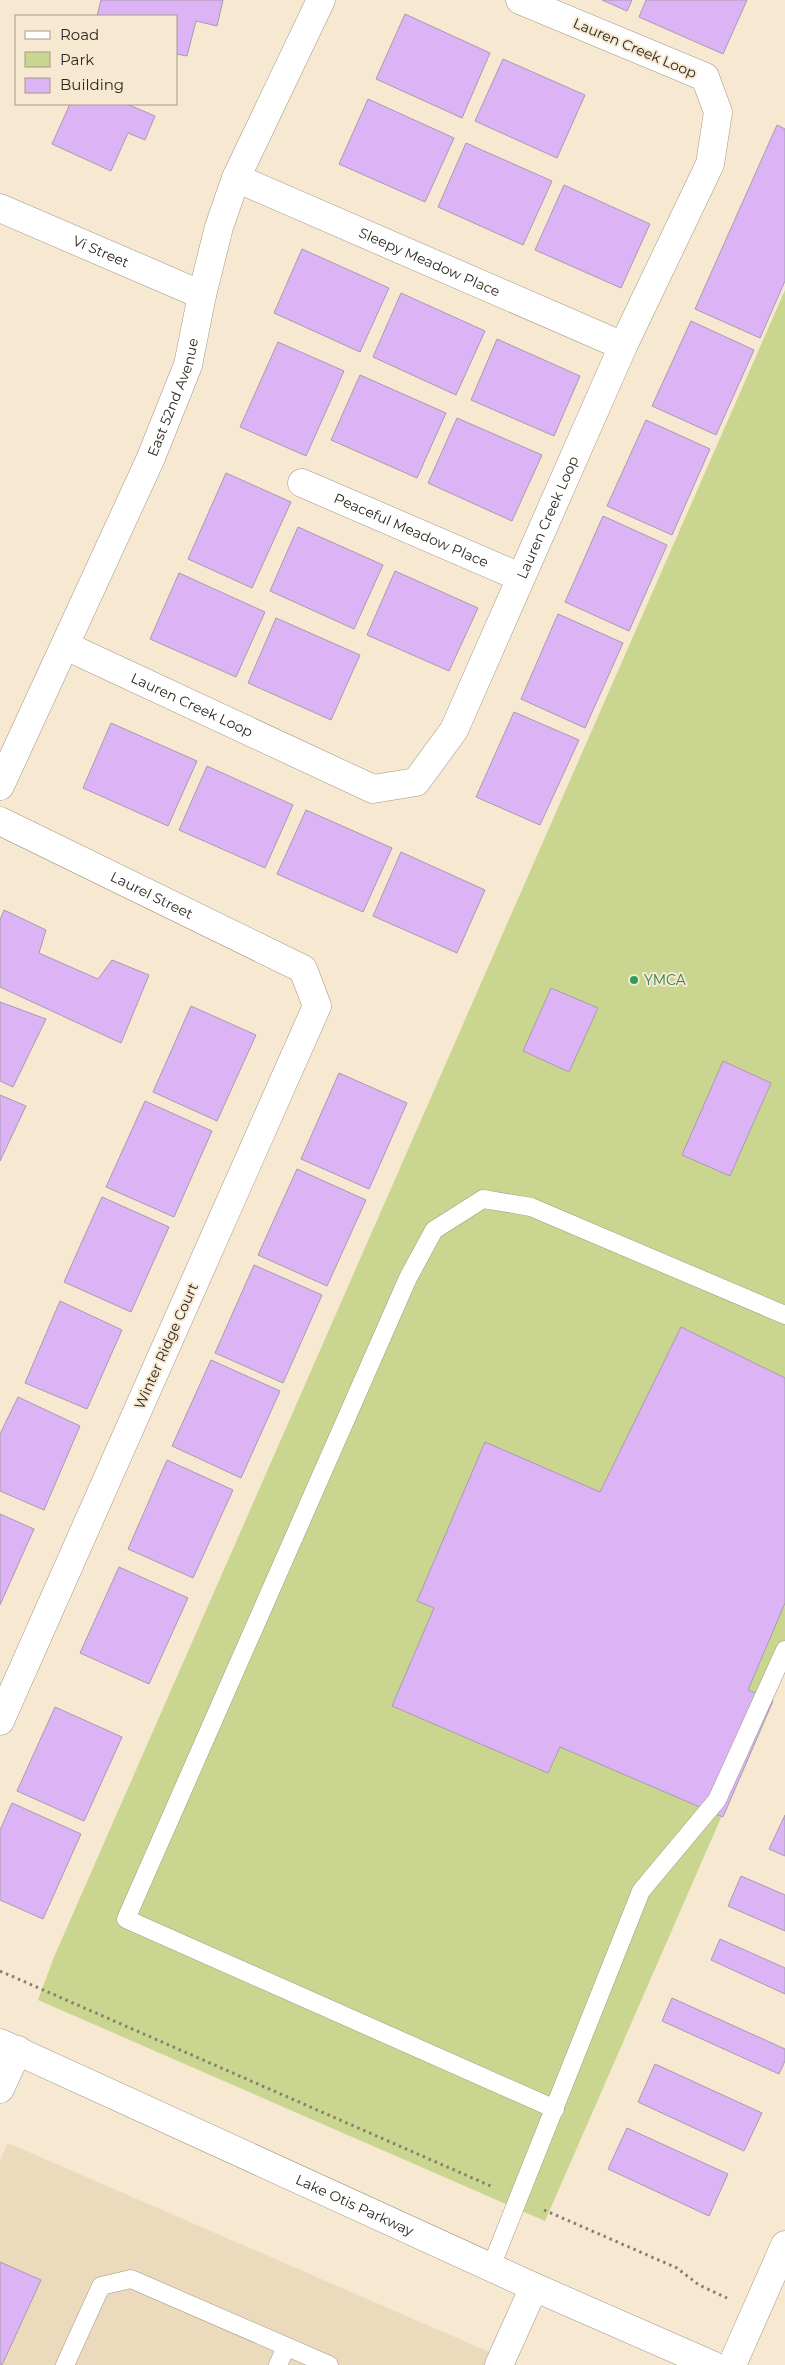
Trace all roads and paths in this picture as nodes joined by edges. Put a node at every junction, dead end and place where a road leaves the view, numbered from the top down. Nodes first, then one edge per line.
1 (321, 0) edge
2 (520, 0) edge
3 (236, 178) junction
4 (0, 208) edge
5 (202, 295) junction
6 (623, 346) junction
7 (302, 483) dead end
8 (520, 577) junction
9 (66, 646) junction
10 (0, 786) edge
11 (0, 821) edge
12 (303, 969) joint
13 (785, 1315) edge
14 (785, 1650) edge
15 (0, 1721) edge
16 (0, 1971) edge
17 (9, 2047) edge
18 (0, 2089) edge
19 (555, 2109) junction
20 (519, 2199) junction
21 (785, 2245) edge
22 (491, 2267) junction
23 (534, 2287) junction
24 (756, 2310) junction
25 (286, 2347) junction
26 (65, 2365) edge
27 (278, 2365) edge
28 (329, 2365) edge
29 (499, 2365) edge
30 (712, 2365) edge
31 (732, 2365) edge

1 - 3 street, East 52nd Avenue
2 - 6 street, Lauren Creek Loop
3 - 5 street, East 52nd Avenue
3 - 6 street, Sleepy Meadow Place
4 - 5 street, Vi Street
5 - 9 street, East 52nd Avenue
6 - 8 street, Lauren Creek Loop
7 - 8 street, Peaceful Meadow Place
8 - 9 street, Lauren Creek Loop
9 - 10 street, East 52nd Avenue
11 - 12 street, Laurel Street
12 - 15 street, Winter Ridge Court
13 - 19 lane
14 - 19 lane
16 - 20 path
17 - 18 street
17 - 22 street, Lake Otis Parkway
19 - 20 lane
20 - 22 lane
20 - 24 path
21 - 24 street
22 - 23 street, Lake Otis Parkway
23 - 29 street
23 - 30 street, Lake Otis Parkway
24 - 31 street
25 - 26 lane
25 - 27 lane
25 - 28 lane

